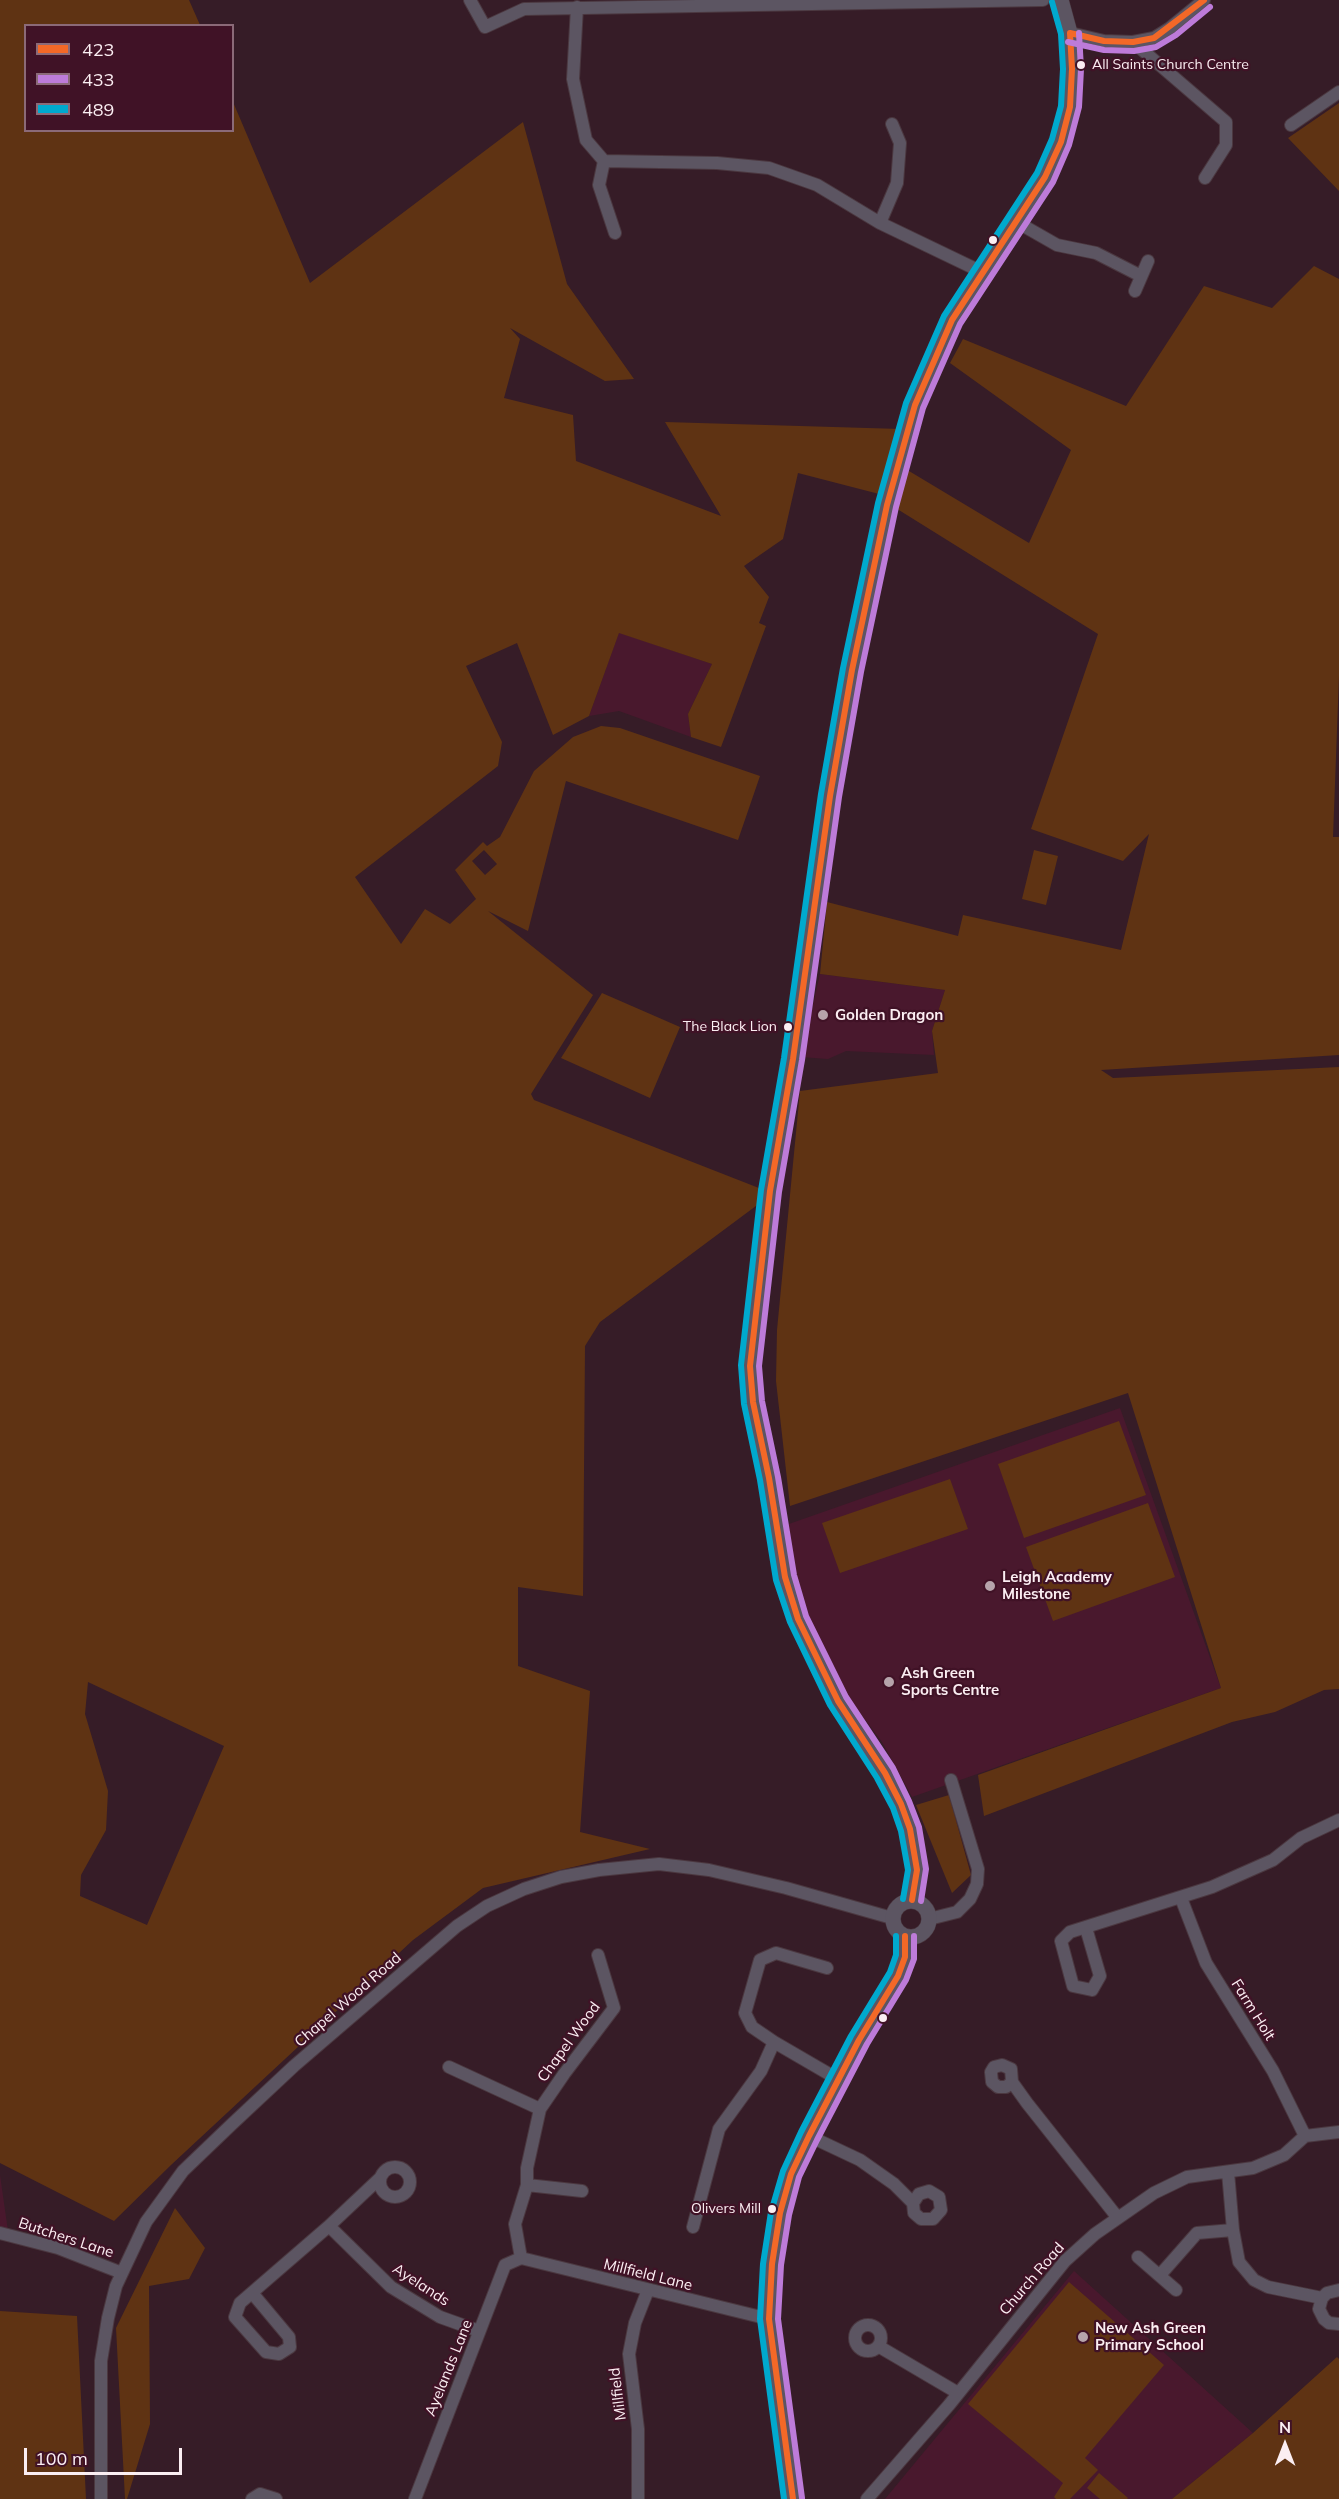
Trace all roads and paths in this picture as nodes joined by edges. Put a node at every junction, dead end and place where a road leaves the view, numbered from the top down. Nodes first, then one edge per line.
1 (470, 0) edge
2 (1044, 0) edge
3 (1062, 0) edge
4 (1204, 0) edge
5 (849, 2) edge
6 (578, 7) junction
7 (1070, 33) junction
8 (1133, 42) junction
9 (1339, 92) edge
10 (892, 123) dead end
11 (1291, 125) dead end
12 (604, 161) junction
13 (1206, 178) dead end
14 (1015, 221) junction
15 (880, 223) junction
16 (615, 233) dead end
17 (1148, 261) dead end
18 (982, 272) junction
19 (1141, 276) junction
20 (1135, 291) dead end
21 (951, 1780) dead end
22 (1339, 1820) edge
23 (1181, 1898) junction
24 (912, 1900) junction
25 (892, 1918) junction
26 (929, 1919) junction
27 (1086, 1928) junction
28 (905, 1936) junction
29 (598, 1955) dead end
30 (827, 1968) dead end
31 (774, 2042) junction
32 (449, 2067) dead end
33 (839, 2077) junction
34 (1012, 2082) dead end
35 (540, 2109) junction
36 (1339, 2132) edge
37 (809, 2136) junction
38 (1305, 2136) junction
39 (1228, 2172) junction
40 (380, 2178) dead end
41 (527, 2185) junction
42 (582, 2191) dead end
43 (913, 2203) dead end
44 (1118, 2218) junction
45 (329, 2226) junction
46 (693, 2227) dead end
47 (1233, 2230) junction
48 (0, 2233) edge
49 (1138, 2257) dead end
50 (521, 2258) junction
51 (122, 2273) junction
52 (1160, 2275) junction
53 (648, 2289) junction
54 (1176, 2289) dead end
55 (1339, 2290) edge
56 (253, 2294) junction
57 (1322, 2298) junction
58 (769, 2319) junction
59 (1339, 2324) edge
60 (479, 2331) junction
61 (878, 2346) dead end
62 (958, 2393) junction
63 (101, 2499) edge
64 (252, 2499) edge
65 (276, 2499) edge
66 (415, 2499) edge
67 (638, 2499) edge
68 (793, 2499) edge
69 (867, 2499) edge

1 - 6 street
2 - 5 street
3 - 7 street
4 - 8 street
5 - 6 street
6 - 12 street
7 - 8 street
7 - 14 street
8 - 13 street
9 - 11 street
10 - 15 street
12 - 15 street
12 - 16 street
14 - 18 street
14 - 19 street
15 - 18 street
17 - 19 street
18 - 24 street
19 - 20 street
21 - 26 street
22 - 23 street
23 - 27 street
23 - 38 street, Farm Holt
24 - 25 street
24 - 26 street
25 - 28 street
25 - 51 street, Chapel Wood Road
26 - 28 street
27 - 27 street
28 - 33 street
29 - 35 street, Chapel Wood
30 - 31 street
31 - 33 street
31 - 46 street
32 - 35 street
33 - 37 street
34 - 44 street
35 - 41 street, Chapel Wood
36 - 38 street
37 - 43 street
37 - 58 street
38 - 39 street, Church Road
39 - 44 street, Church Road
39 - 47 street
40 - 45 street
41 - 42 street
41 - 50 street, Chapel Wood
44 - 62 street, Church Road
45 - 56 street
45 - 60 street, Ayelands
47 - 52 street
47 - 57 street
48 - 51 street, Butchers Lane
49 - 52 street
50 - 53 street, Millfield Lane
50 - 60 street, Ayelands Lane
51 - 63 street, Chapel Wood Road
52 - 54 street
53 - 58 street, Millfield Lane
53 - 67 street, Millfield
55 - 57 street
56 - 56 street
57 - 59 street
58 - 68 street
60 - 66 street, Ayelands Lane
61 - 62 street
62 - 69 street, Church Road
64 - 65 street

